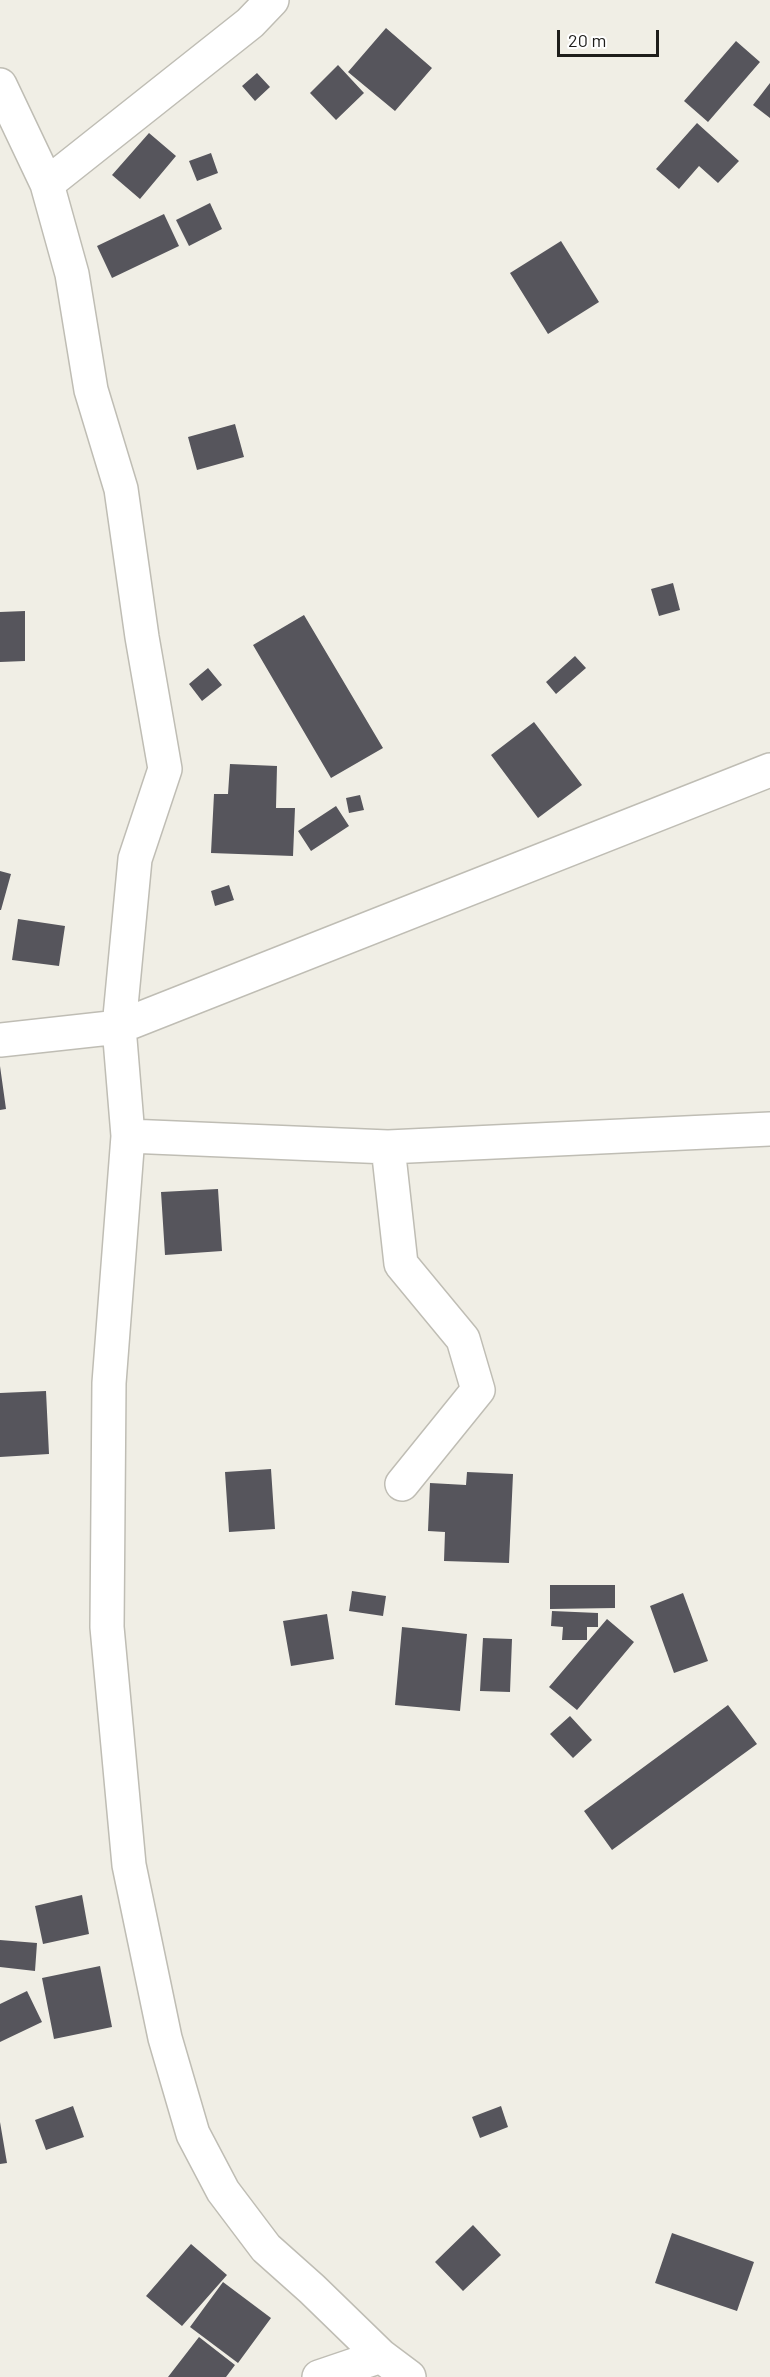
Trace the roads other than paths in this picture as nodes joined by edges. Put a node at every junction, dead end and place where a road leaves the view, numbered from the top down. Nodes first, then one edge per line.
1 (272, 0) edge
2 (0, 85) edge
3 (47, 184) junction
4 (770, 770) edge
5 (119, 1028) junction
6 (0, 1040) edge
7 (770, 1130) edge
8 (128, 1136) junction
9 (388, 1147) junction
10 (402, 1484) dead end
11 (381, 2356) junction
12 (319, 2377) edge
13 (409, 2377) edge

1 - 3 street
2 - 3 street
3 - 5 street
4 - 5 street
5 - 6 street
5 - 8 street
7 - 9 street
8 - 9 street
8 - 11 street
9 - 10 street
11 - 12 street
11 - 13 street

